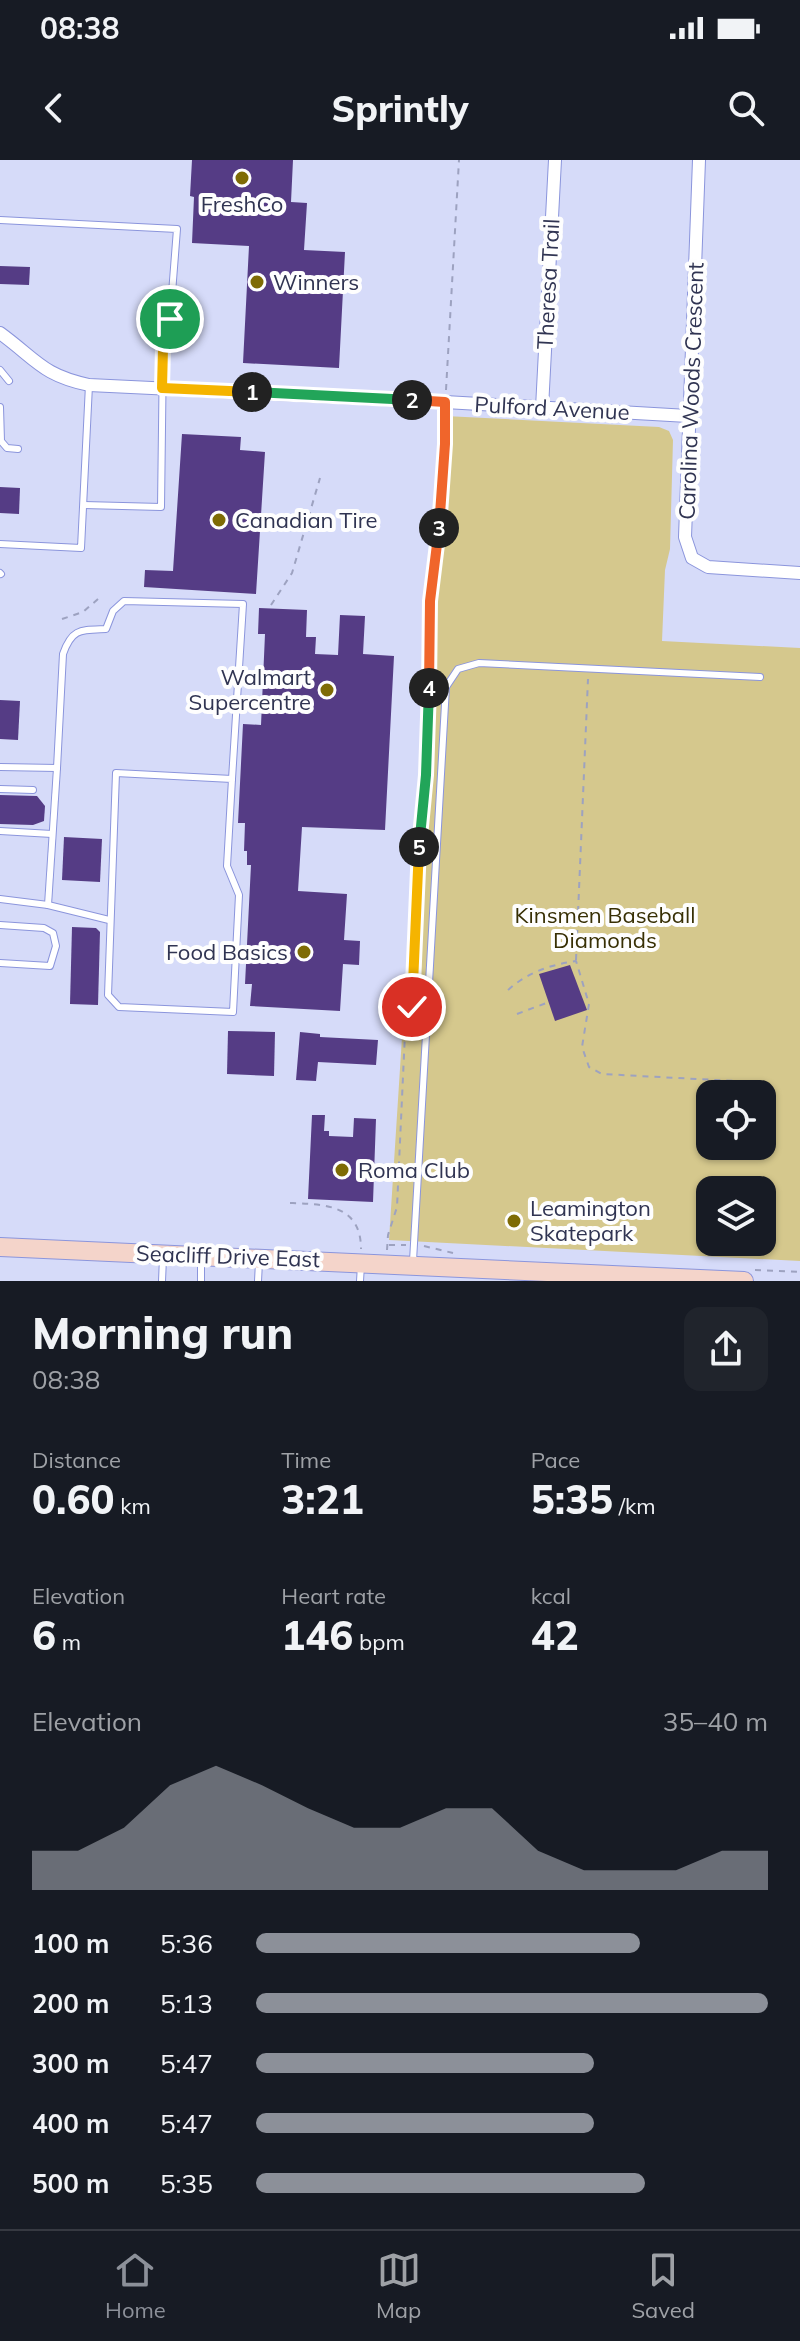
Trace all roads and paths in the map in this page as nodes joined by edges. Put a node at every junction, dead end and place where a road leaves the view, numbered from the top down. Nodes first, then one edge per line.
1 (459, 160) edge
2 (555, 160) edge
3 (699, 160) edge
4 (0, 220) edge
5 (0, 333) edge
6 (0, 370) edge
7 (9, 381) dead end
8 (89, 385) junction
9 (162, 388) junction
10 (445, 402) junction
11 (0, 407) edge
12 (542, 408) junction
13 (688, 416) junction
14 (18, 449) dead end
15 (320, 478) dead end
16 (84, 505) junction
17 (0, 544) edge
18 (800, 573) edge
19 (98, 599) dead end
20 (271, 605) dead end
21 (62, 619) dead end
22 (588, 669) junction
23 (760, 677) dead end
24 (0, 767) edge
25 (57, 768) junction
26 (232, 779) junction
27 (0, 789) edge
28 (33, 790) dead end
29 (0, 831) edge
30 (52, 834) junction
31 (0, 899) edge
32 (48, 905) junction
33 (109, 920) junction
34 (0, 925) edge
35 (576, 961) junction
36 (0, 963) edge
37 (508, 990) dead end
38 (549, 1002) dead end
39 (517, 1014) dead end
40 (716, 1080) edge
41 (290, 1203) dead end
42 (387, 1245) junction
43 (414, 1245) junction
44 (0, 1247) edge
45 (387, 1251) dead end
46 (163, 1254) junction
47 (458, 1255) dead end
48 (201, 1256) junction
49 (260, 1258) junction
50 (361, 1262) junction
51 (413, 1265) junction
52 (786, 1271) dead end
53 (800, 1272) edge
54 (582, 1277) edge
55 (162, 1281) edge
56 (201, 1281) edge
57 (258, 1281) edge
58 (360, 1281) edge
59 (744, 1281) edge

1 - 10 path
2 - 12 street, Theresa Trail
3 - 13 street, Carolina Woods Crescent
4 - 9 lane
5 - 8 street, Pulford Avenue
6 - 7 lane
8 - 9 street, Pulford Avenue
8 - 16 lane
9 - 10 street, Pulford Avenue
9 - 16 lane
10 - 12 street, Pulford Avenue
10 - 42 path
11 - 14 lane
12 - 13 street, Pulford Avenue
13 - 18 street, Carolina Woods Crescent
15 - 20 path
16 - 17 lane
19 - 21 path
22 - 23 lane
22 - 35 path
22 - 43 lane
24 - 25 lane
25 - 26 lane
25 - 30 lane
26 - 33 lane
26 - 33 lane
27 - 28 lane
29 - 30 lane
30 - 32 lane
31 - 32 lane
32 - 33 lane
34 - 36 lane
35 - 37 path
35 - 40 path
38 - 39 path
41 - 50 path
42 - 43 path
42 - 45 path
43 - 47 path
43 - 51 lane
44 - 46 main road, Seacliff Drive East
46 - 48 main road, Seacliff Drive East
46 - 55 lane
48 - 49 main road, Seacliff Drive East
48 - 56 lane
49 - 50 main road, Seacliff Drive East
49 - 57 lane
50 - 51 main road, Seacliff Drive East
50 - 58 lane
51 - 54 main road, Seacliff Drive East
52 - 53 path
54 - 59 main road, Seacliff Drive East

